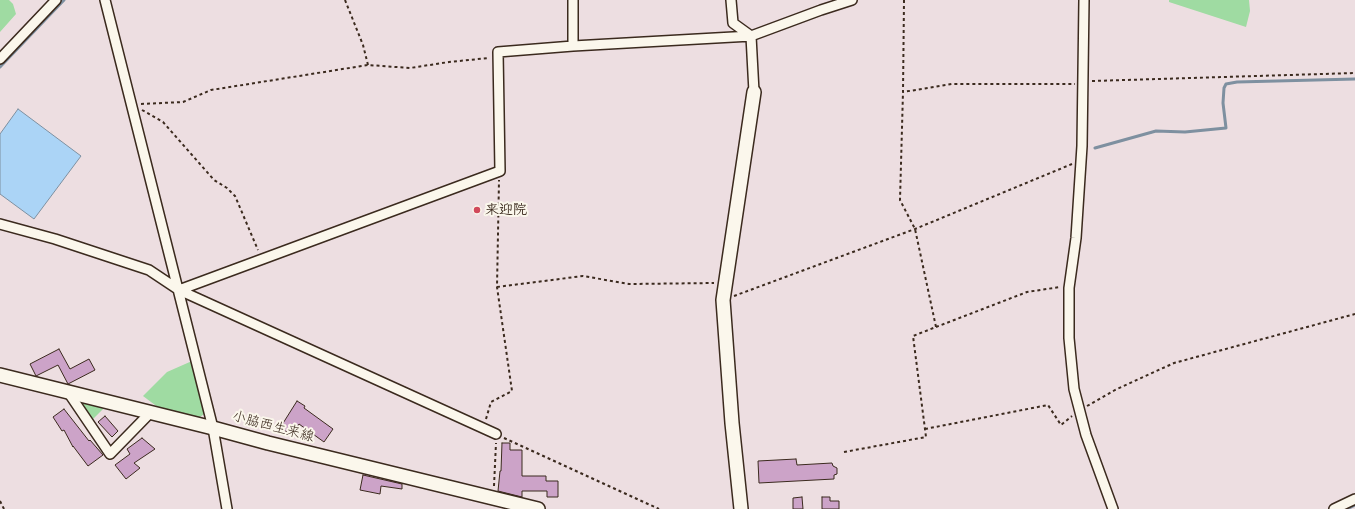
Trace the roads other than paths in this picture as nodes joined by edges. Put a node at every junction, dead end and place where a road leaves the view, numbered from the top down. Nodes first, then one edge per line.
1 (56, 0) edge
2 (105, 0) edge
3 (573, 0) edge
4 (731, 0) edge
5 (852, 0) edge
6 (1084, 0) edge
7 (839, 2) edge
8 (751, 36) junction
9 (573, 46) junction
10 (0, 59) edge
11 (754, 92) joint
12 (0, 224) edge
13 (179, 290) junction
14 (0, 375) edge
15 (68, 392) junction
16 (151, 412) junction
17 (213, 428) junction
18 (496, 434) road end
19 (1355, 499) edge
20 (227, 509) edge
21 (538, 509) edge
22 (741, 509) edge
23 (1113, 509) edge
24 (1334, 509) edge

1 - 10 street
2 - 13 street
3 - 9 street
4 - 8 street
5 - 7 street
6 - 23 street
7 - 8 street
8 - 9 street
8 - 11 street
9 - 13 street
11 - 22 main road
12 - 13 street
13 - 17 street
13 - 18 street
14 - 15 main road, 小脇西生来線
15 - 16 main road, 小脇西生来線
15 - 16 street
16 - 17 main road, 小脇西生来線
17 - 20 street
17 - 21 main road, 小脇西生来線
19 - 24 street

